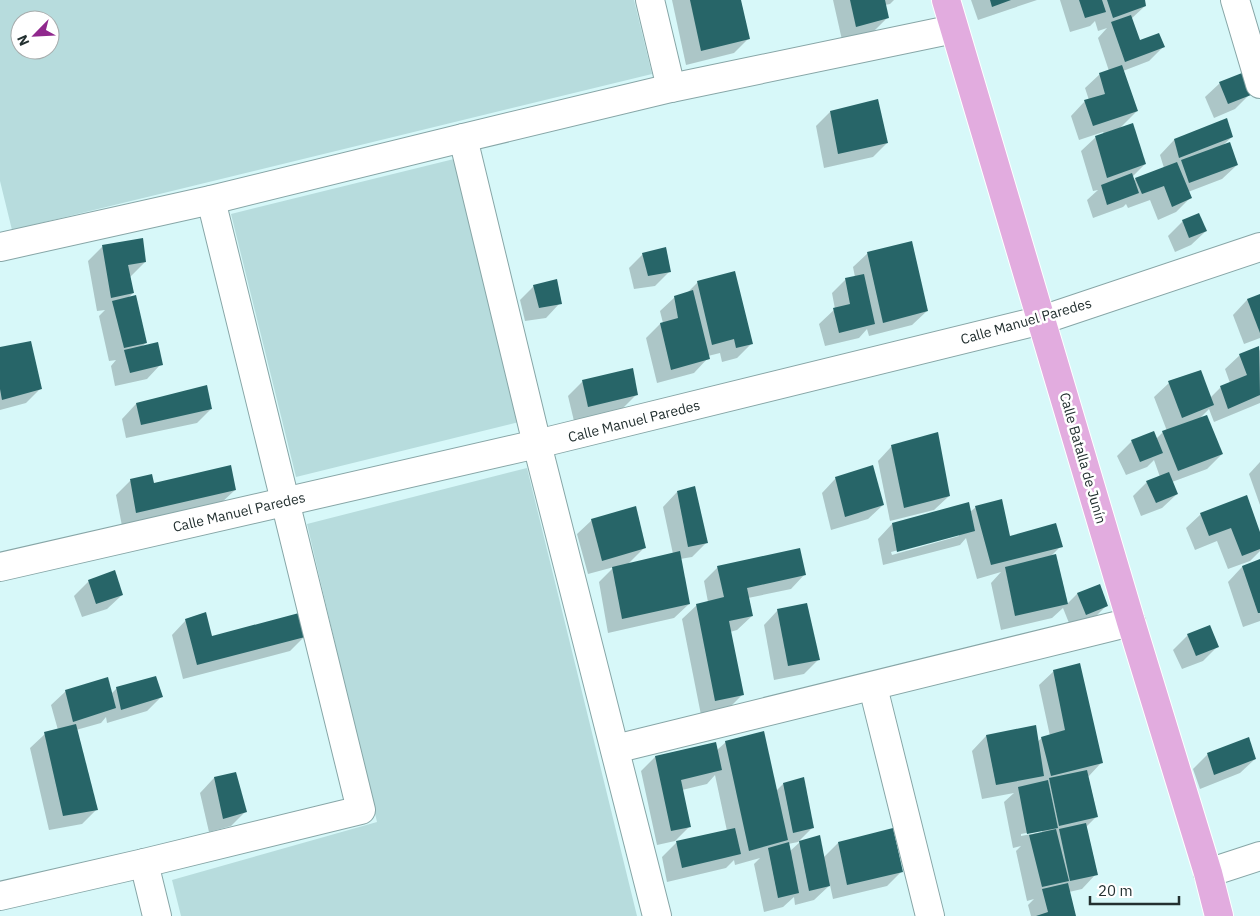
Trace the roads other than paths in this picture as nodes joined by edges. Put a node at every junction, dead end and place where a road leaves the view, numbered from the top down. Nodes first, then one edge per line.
1 (650, 0) edge
2 (946, 0) edge
3 (1235, 0) edge
4 (954, 29) junction
5 (1260, 84) edge
6 (671, 88) junction
7 (462, 138) junction
8 (210, 200) junction
9 (0, 246) edge
10 (1260, 247) edge
11 (1042, 320) junction
12 (537, 444) junction
13 (285, 502) junction
14 (0, 567) edge
15 (1132, 622) junction
16 (873, 687) junction
17 (615, 749) junction
18 (1260, 856) edge
19 (144, 863) junction
20 (1208, 874) junction
21 (0, 896) edge
22 (157, 916) edge
23 (657, 916) edge
24 (930, 916) edge
25 (1219, 916) edge

1 - 6 street
2 - 4 main road, Calle Batalla de Junín
3 - 5 street
4 - 6 street
4 - 11 main road, Calle Batalla de Junín
6 - 7 street
7 - 8 street
7 - 12 street
8 - 9 street
8 - 13 street
10 - 11 street, Calle Manuel Paredes
11 - 12 street, Calle Manuel Paredes
11 - 15 main road, Calle Batalla de Junín
12 - 13 street, Calle Manuel Paredes
12 - 17 street
13 - 14 street, Calle Manuel Paredes
13 - 19 street
15 - 16 street
15 - 20 main road, Calle Batalla de Junín
16 - 17 street
16 - 24 street
17 - 23 street
18 - 20 street
19 - 21 street
19 - 22 street
20 - 25 main road, Calle Batalla de Junín

